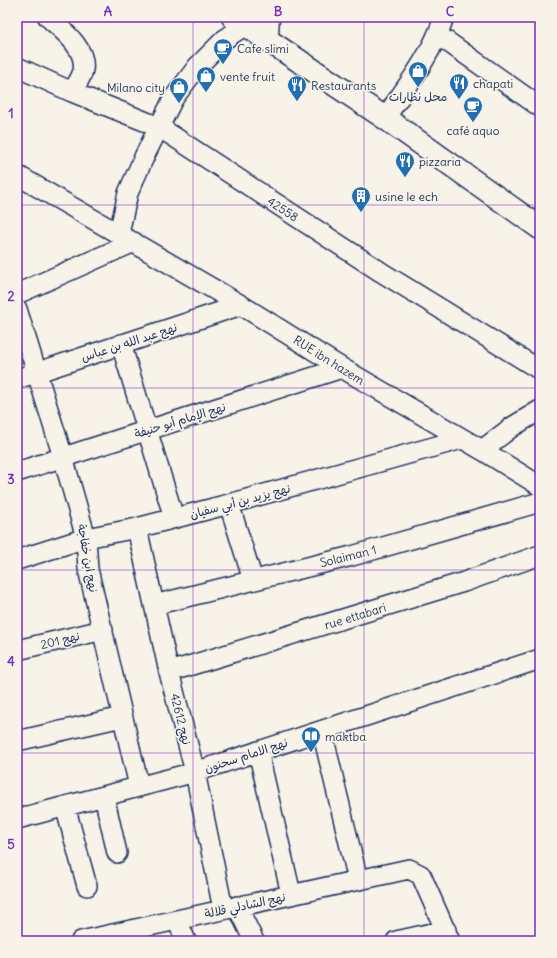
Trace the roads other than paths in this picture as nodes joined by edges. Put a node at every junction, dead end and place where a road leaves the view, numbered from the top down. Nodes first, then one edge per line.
1 (48, 17) edge
2 (444, 17) edge
3 (244, 20) edge
4 (270, 32) edge
5 (438, 35) junction
6 (17, 67) edge
7 (72, 92) junction
8 (540, 107) edge
9 (384, 118) junction
10 (159, 127) junction
11 (17, 175) edge
12 (540, 228) edge
13 (126, 238) junction
14 (17, 294) edge
15 (242, 305) junction
16 (17, 309) edge
17 (121, 344) junction
18 (342, 368) junction
19 (540, 370) edge
20 (37, 372) junction
21 (17, 379) edge
22 (540, 410) edge
23 (148, 430) junction
24 (462, 439) junction
25 (482, 450) junction
26 (63, 457) junction
27 (17, 472) edge
28 (540, 486) edge
29 (540, 502) edge
30 (229, 504) junction
31 (174, 518) junction
32 (137, 528) junction
33 (86, 538) junction
34 (540, 555) edge
35 (17, 560) edge
36 (253, 580) junction
37 (154, 605) junction
38 (103, 630) junction
39 (17, 650) edge
40 (540, 659) edge
41 (169, 672) junction
42 (122, 716) junction
43 (322, 731) junction
44 (17, 740) edge
45 (258, 751) junction
46 (195, 772) junction
47 (139, 786) junction
48 (104, 796) junction
49 (65, 806) junction
50 (17, 819) edge
51 (117, 853) dead end
52 (358, 880) junction
53 (87, 886) dead end
54 (291, 894) junction
55 (230, 908) junction
56 (177, 920) junction
57 (448, 936) edge
58 (107, 938) edge
59 (81, 941) edge
60 (186, 941) edge
61 (254, 941) edge
62 (396, 941) edge

1 - 7 street
2 - 5 street
3 - 4 main road
3 - 10 street
4 - 9 main road
5 - 8 street
5 - 9 street
6 - 7 street, 42558
7 - 10 street, 42558
9 - 12 main road
10 - 13 street
10 - 19 street, 42558
11 - 13 street
13 - 14 street
13 - 15 street, RUE ibn hazem
15 - 17 street, نهج عبد الله بن عباس
15 - 18 street, RUE ibn hazem
16 - 20 street, نهج ابن خفاجة
17 - 20 street, نهج عبد الله بن عباس
17 - 23 street
18 - 23 street, نهج الإمام أبو حنيفة
18 - 24 street, RUE ibn hazem
20 - 21 street, نهج عبد الله بن عباس
20 - 26 street, نهج ابن خفاجة
22 - 25 street
23 - 26 street, نهج الإمام أبو حنيفة
23 - 31 street
24 - 25 street, RUE ibn hazem
24 - 30 street, نهج يزيد بن أبي سفيان
25 - 28 street, RUE ibn hazem
26 - 27 street, نهج الإمام أبو حنيفة
26 - 33 street, نهج ابن خفاجة
29 - 36 street, Solaiman 1
30 - 31 street, نهج يزيد بن أبي سفيان
30 - 36 street
31 - 32 street, نهج يزيد بن أبي سفيان
32 - 33 street, نهج يزيد بن أبي سفيان
32 - 37 street, نهج 42612
33 - 35 street, نهج يزيد بن أبي سفيان
33 - 38 street, نهج ابن خفاجة
34 - 41 street, rue ettabari
36 - 37 street, Solaiman 1
37 - 41 street, نهج 42612
38 - 39 street, نهج 201
38 - 42 street, نهج ابن خفاجة
40 - 43 street, نهج الامام سحنون
41 - 46 street, نهج 42612
42 - 44 street
42 - 47 street, نهج ابن خفاجة
43 - 45 street, نهج الامام سحنون
43 - 52 street
45 - 46 street, نهج الامام سحنون
45 - 54 street
46 - 47 street, نهج الامام سحنون
46 - 55 street, نهج 42612
47 - 48 street, نهج الامام سحنون
48 - 49 street, نهج الامام سحنون
48 - 51 street
49 - 50 street, نهج الامام سحنون
49 - 53 street
52 - 54 street, نهج الشادلي قلالة
52 - 57 street, نهج الشادلي قلالة
54 - 55 street, نهج الشادلي قلالة
55 - 56 street, نهج الشادلي قلالة
55 - 61 street, نهج 42612
56 - 58 street, نهج الشادلي قلالة
56 - 60 street
57 - 62 street
58 - 59 street, نهج الشادلي قلالة

